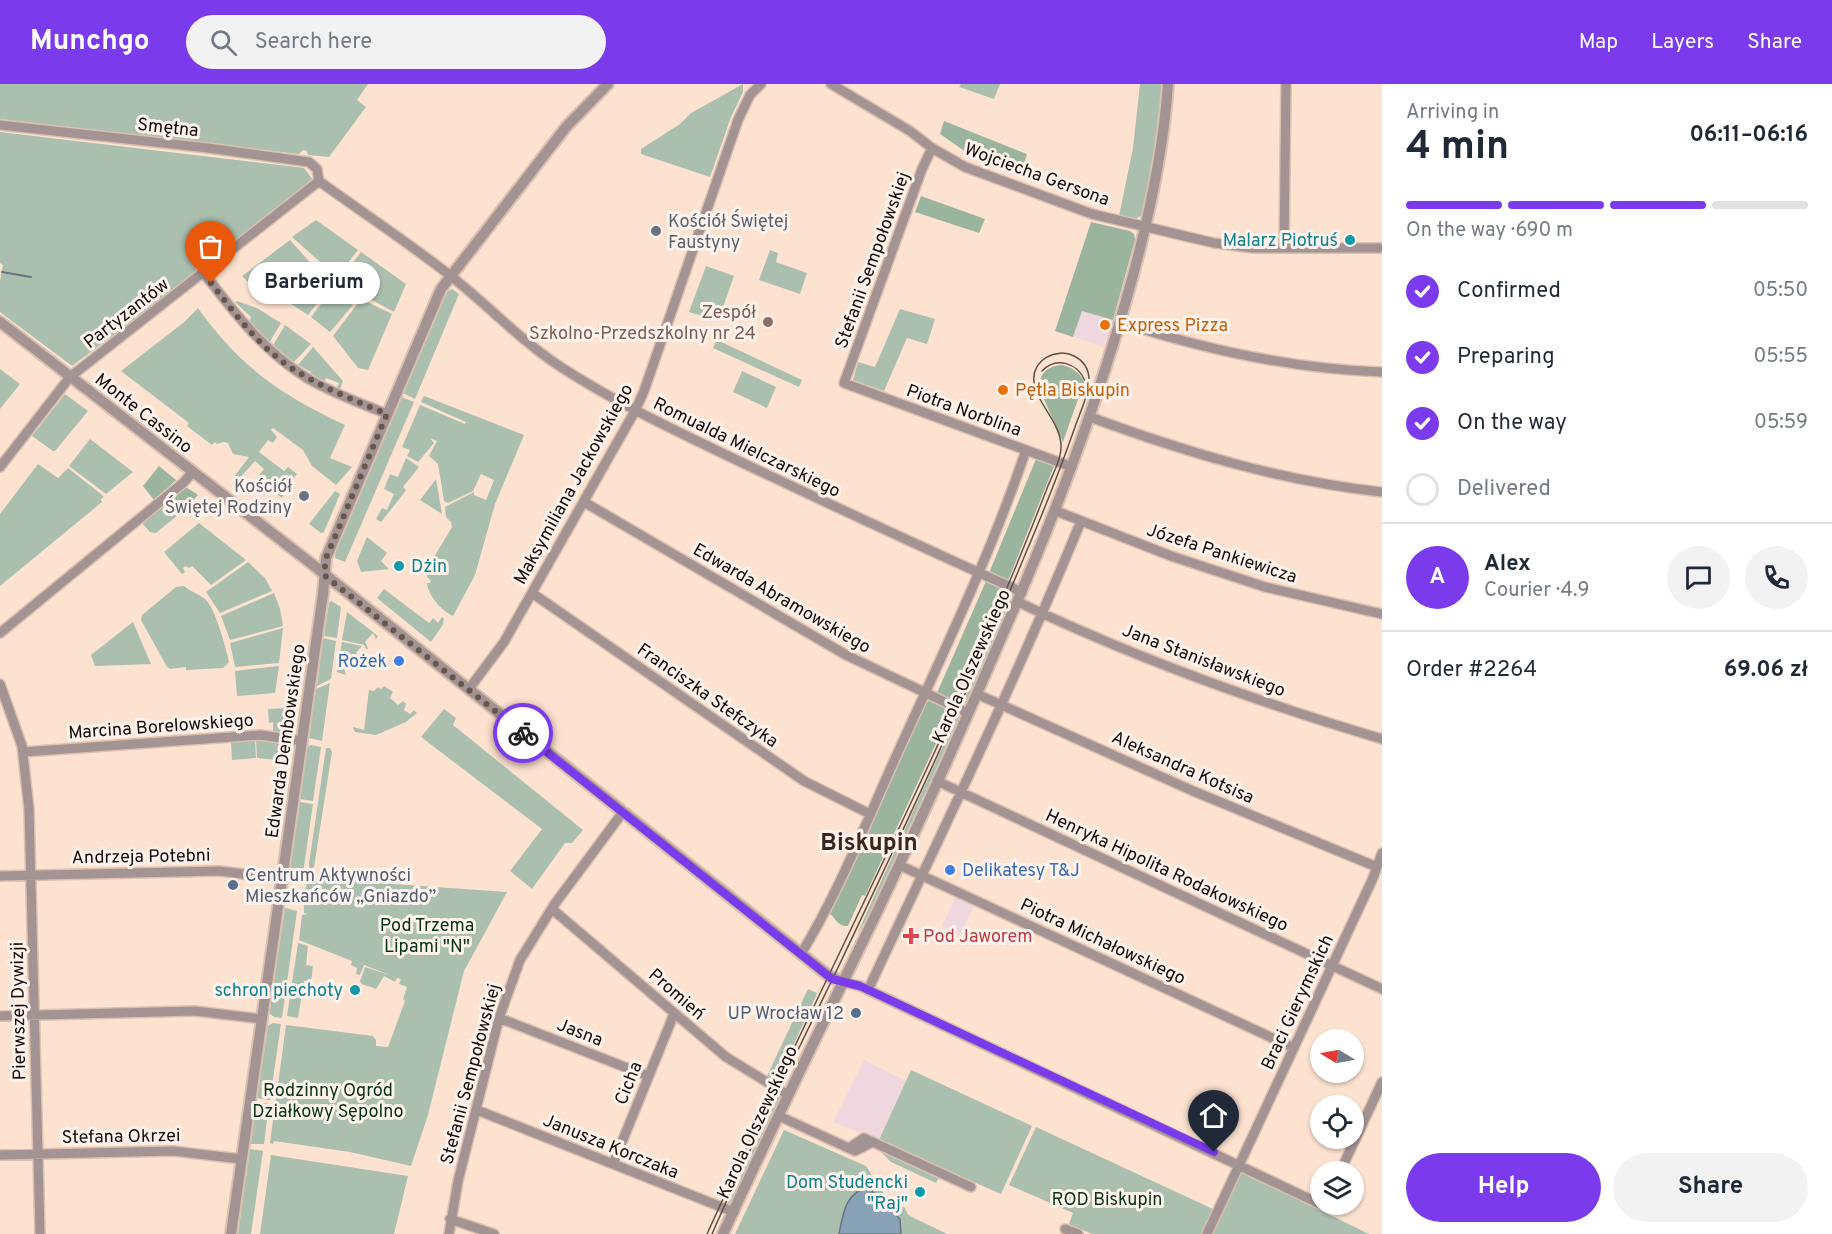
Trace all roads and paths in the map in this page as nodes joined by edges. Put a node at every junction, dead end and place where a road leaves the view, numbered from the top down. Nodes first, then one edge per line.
1 (608, 84) edge
2 (761, 84) edge
3 (831, 84) edge
4 (1168, 84) edge
5 (1286, 84) edge
6 (0, 125) edge
7 (932, 148) junction
8 (319, 181) junction
9 (1145, 228) junction
10 (1284, 248) junction
11 (1382, 248) edge
12 (204, 273) junction
13 (450, 276) junction
14 (0, 322) edge
15 (1120, 322) junction
16 (1382, 372) edge
17 (70, 377) junction
18 (844, 383) joint
19 (635, 411) junction
20 (387, 414) junction
21 (1090, 417) junction
22 (1026, 450) junction
23 (0, 467) edge
24 (1072, 467) junction
25 (193, 472) junction
26 (1382, 492) edge
27 (584, 502) junction
28 (1056, 511) junction
29 (1081, 520) junction
30 (978, 573) junction
31 (324, 575) junction
32 (532, 593) junction
33 (1020, 597) junction
34 (1042, 613) junction
35 (1382, 614) edge
36 (0, 633) edge
37 (0, 684) edge
38 (469, 689) junction
39 (924, 693) junction
40 (977, 694) junction
41 (1001, 705) junction
42 (968, 713) junction
43 (1382, 738) edge
44 (302, 741) junction
45 (23, 752) junction
46 (937, 781) junction
47 (961, 792) junction
48 (623, 812) junction
49 (870, 814) junction
50 (1382, 853) edge
51 (899, 865) junction
52 (1377, 867) junction
53 (31, 875) junction
54 (0, 876) edge
55 (922, 876) junction
56 (282, 879) junction
57 (552, 909) junction
58 (801, 954) junction
59 (1332, 965) junction
60 (843, 982) junction
61 (1382, 988) edge
62 (868, 990) junction
63 (674, 1014) junction
64 (34, 1015) junction
65 (0, 1016) edge
66 (499, 1018) junction
67 (262, 1019) junction
68 (1294, 1048) junction
69 (648, 1076) junction
70 (1382, 1082) edge
71 (788, 1095) junction
72 (477, 1110) junction
73 (779, 1116) junction
74 (39, 1154) junction
75 (0, 1155) edge
76 (242, 1159) junction
77 (1345, 1161) edge
78 (613, 1164) junction
79 (1239, 1164) junction
80 (971, 1187) dead end
81 (1310, 1199) edge
82 (734, 1212) junction
83 (450, 1219) junction
84 (1065, 1229) dead end
85 (40, 1234) edge
86 (231, 1234) edge
87 (448, 1234) edge
88 (494, 1234) edge
89 (723, 1234) edge
90 (1078, 1234) edge
91 (1207, 1234) edge

1 - 13 street, Edwarda Dembowskiego
2 - 19 street, Maksymiliana Jackowskiego
3 - 7 street, Wojciecha Gersona
4 - 9 street, Karola Olszewskiego
5 - 10 street
6 - 8 street, Smętna
7 - 9 street, Wojciecha Gersona
7 - 18 street, Stefanii Sempołowskiej
8 - 12 street, Partyzantów
8 - 13 street, Romualda Mielczarskiego
9 - 10 street, Wojciecha Gersona
9 - 15 street, Karola Olszewskiego
10 - 11 street, Wojciecha Gersona
12 - 17 street, Partyzantów
12 - 20 street
13 - 19 street, Romualda Mielczarskiego
13 - 20 street, Edwarda Dembowskiego
14 - 17 street, Monte Cassino
15 - 16 street
15 - 21 street, Karola Olszewskiego
17 - 23 street, Partyzantów
17 - 25 street, Monte Cassino
18 - 22 street, Piotra Norblina
19 - 27 street, Maksymiliana Jackowskiego
19 - 30 street, Romualda Mielczarskiego
20 - 31 street, Edwarda Dembowskiego
21 - 24 street, Karola Olszewskiego
21 - 26 street
22 - 24 street, Piotra Norblina
22 - 30 street, Karola Olszewskiego
24 - 28 street, Karola Olszewskiego
25 - 31 street, Monte Cassino
25 - 36 street
27 - 32 street, Maksymiliana Jackowskiego
27 - 39 street, Edwarda Abramowskiego
28 - 29 street, Józefa Pankiewicza
28 - 33 street, Karola Olszewskiego
29 - 34 street
29 - 35 street, Józefa Pankiewicza
30 - 33 street, Romualda Mielczarskiego
30 - 39 street, Karola Olszewskiego
31 - 38 street, Monte Cassino
31 - 44 street, Edwarda Dembowskiego
32 - 38 street, Maksymiliana Jackowskiego
32 - 49 street, Franciszka Stefczyka
33 - 34 street, Jana Stanisławskiego
33 - 40 street, Karola Olszewskiego
34 - 41 street
34 - 43 street, Jana Stanisławskiego
37 - 45 street, Pierwszej Dywizji
38 - 48 street, Monte Cassino
39 - 42 street, Edwarda Abramowskiego
39 - 49 street, Karola Olszewskiego
40 - 41 street, Aleksandra Kotsisa
40 - 42 street, Karola Olszewskiego
41 - 47 street
41 - 52 street, Aleksandra Kotsisa
42 - 46 street, Karola Olszewskiego
44 - 45 street, Marcina Borelowskiego
44 - 56 street, Edwarda Dembowskiego
45 - 53 street, Pierwszej Dywizji
46 - 47 street, Henryka Hipolita Rodakowskiego
46 - 51 street, Karola Olszewskiego
47 - 55 street
47 - 59 street, Henryka Hipolita Rodakowskiego
48 - 57 street, Stefanii Sempołowskiej
48 - 58 street, Monte Cassino
49 - 58 street, Karola Olszewskiego
50 - 52 street, Braci Gierymskich
51 - 55 street, Piotra Michałowskiego
51 - 60 street, Karola Olszewskiego
52 - 59 street, Braci Gierymskich
53 - 54 street, Andrzeja Potebni
53 - 56 street, Andrzeja Potebni
53 - 64 street, Pierwszej Dywizji
55 - 62 street
55 - 68 street, Piotra Michałowskiego
56 - 67 street, Edwarda Dembowskiego
57 - 63 street, Promień
57 - 66 street, Stefanii Sempołowskiej
58 - 60 street, Monte Cassino
59 - 61 street, Henryka Hipolita Rodakowskiego
59 - 68 street, Braci Gierymskich
60 - 62 street
60 - 71 street, Karola Olszewskiego
62 - 79 street
63 - 69 street, Cicha
63 - 71 street, Promień
64 - 65 street
64 - 67 street
64 - 74 street, Pierwszej Dywizji
66 - 69 street, Jasna
66 - 72 street, Stefanii Sempołowskiej
67 - 76 street, Edwarda Dembowskiego
68 - 79 street, Braci Gierymskich
69 - 78 street, Cicha
70 - 77 street
71 - 73 street, Karola Olszewskiego
72 - 78 street, Janusza Korczaka
72 - 83 street, Stefanii Sempołowskiej
73 - 80 street
73 - 82 street, Karola Olszewskiego
74 - 75 street, Stefana Okrzei
74 - 76 street, Stefana Okrzei
74 - 85 street, Pierwszej Dywizji
76 - 86 street, Edwarda Dembowskiego
78 - 82 street, Janusza Korczaka
79 - 81 street
79 - 91 street, Braci Gierymskich
82 - 89 street, Karola Olszewskiego
83 - 87 street, Stefanii Sempołowskiej
83 - 88 street
84 - 90 street

